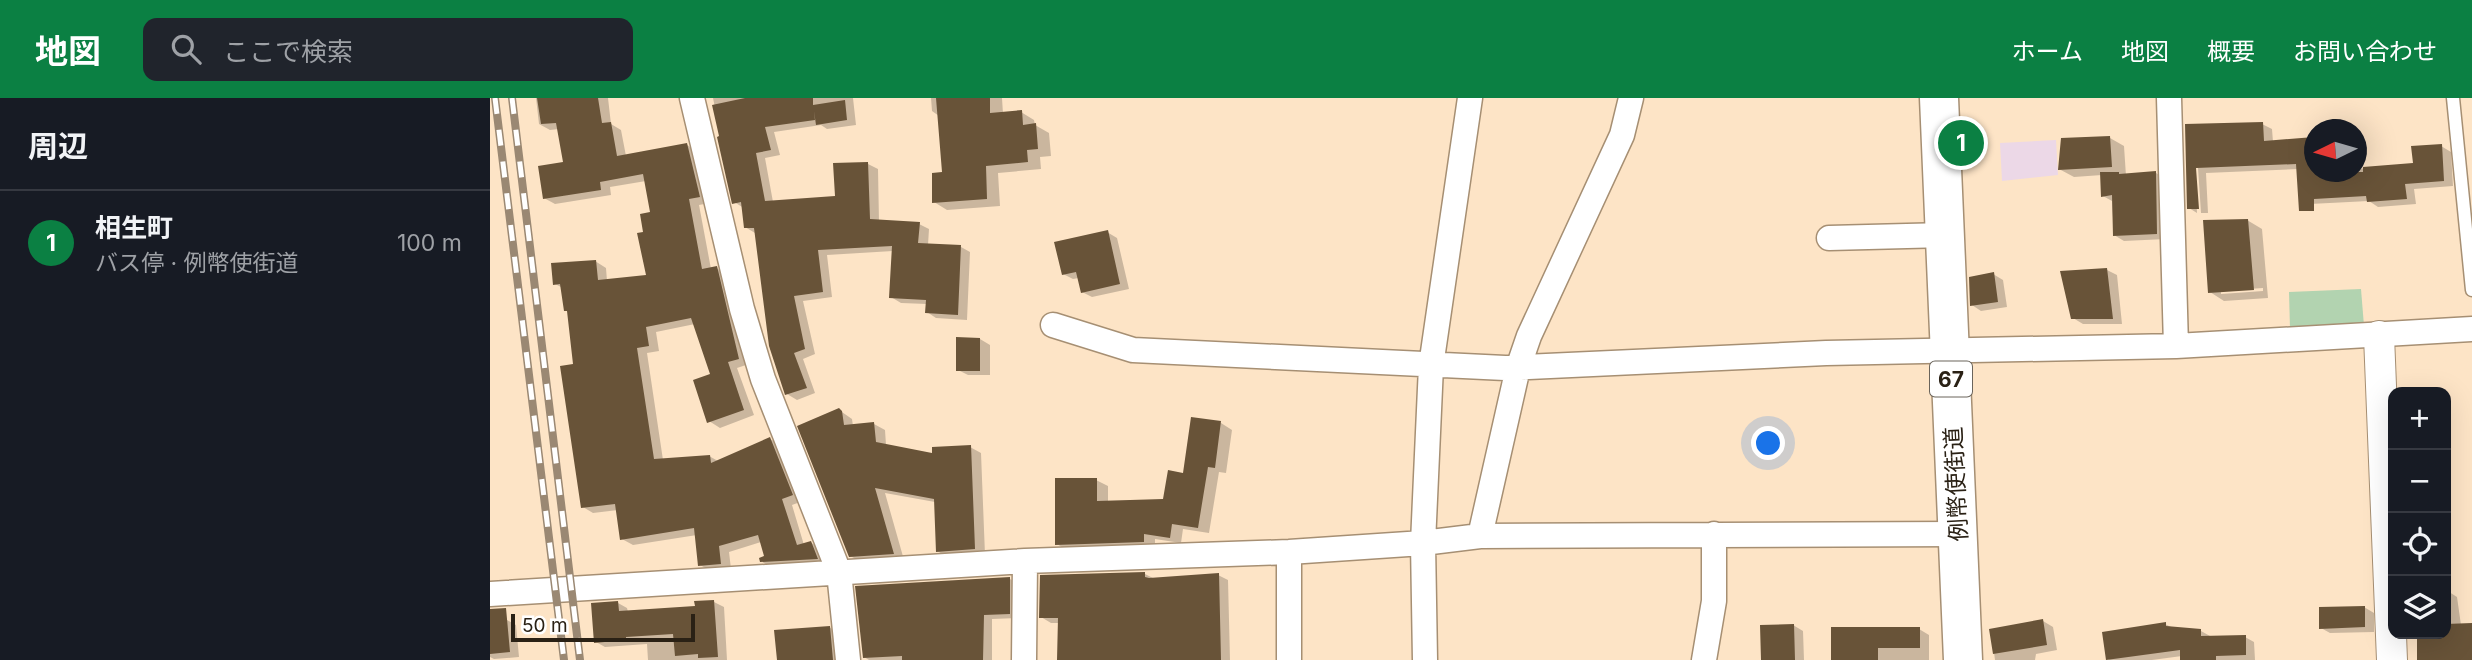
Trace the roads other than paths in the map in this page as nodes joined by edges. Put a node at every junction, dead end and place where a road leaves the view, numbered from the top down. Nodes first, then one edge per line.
1 (692, 98) edge
2 (1470, 98) edge
3 (1631, 98) edge
4 (1939, 98) edge
5 (2169, 98) edge
6 (2453, 98) edge
7 (1946, 235) junction
8 (1829, 238) dead end
9 (2472, 290) edge
10 (1053, 325) dead end
11 (2472, 329) edge
12 (2379, 336) junction
13 (2176, 346) junction
14 (1950, 350) junction
15 (1431, 366) junction
16 (1518, 368) junction
17 (1714, 534) junction
18 (1958, 534) junction
19 (1480, 536) junction
20 (1423, 543) junction
21 (1289, 552) junction
22 (1025, 561) junction
23 (839, 572) junction
24 (490, 593) edge
25 (848, 660) edge
26 (1024, 660) edge
27 (1289, 660) edge
28 (1425, 660) edge
29 (1704, 660) edge
30 (1963, 660) edge
31 (2392, 660) edge

1 - 23 street
2 - 15 street
3 - 16 street
4 - 7 main road, 例幣使街道 / 67
5 - 13 street
6 - 9 lane
7 - 8 street
7 - 14 main road, 例幣使街道 / 67
10 - 15 street
11 - 12 street
12 - 13 street
12 - 31 street
13 - 14 street
14 - 16 street
14 - 18 main road, 例幣使街道 / 67
15 - 16 street
15 - 20 street
16 - 19 street
17 - 18 street
17 - 19 street
17 - 29 street
18 - 30 main road, 例幣使街道 / 67
19 - 20 street
20 - 21 street
20 - 28 street
21 - 22 street
21 - 27 street
22 - 23 street
22 - 26 street
23 - 24 street
23 - 25 street

